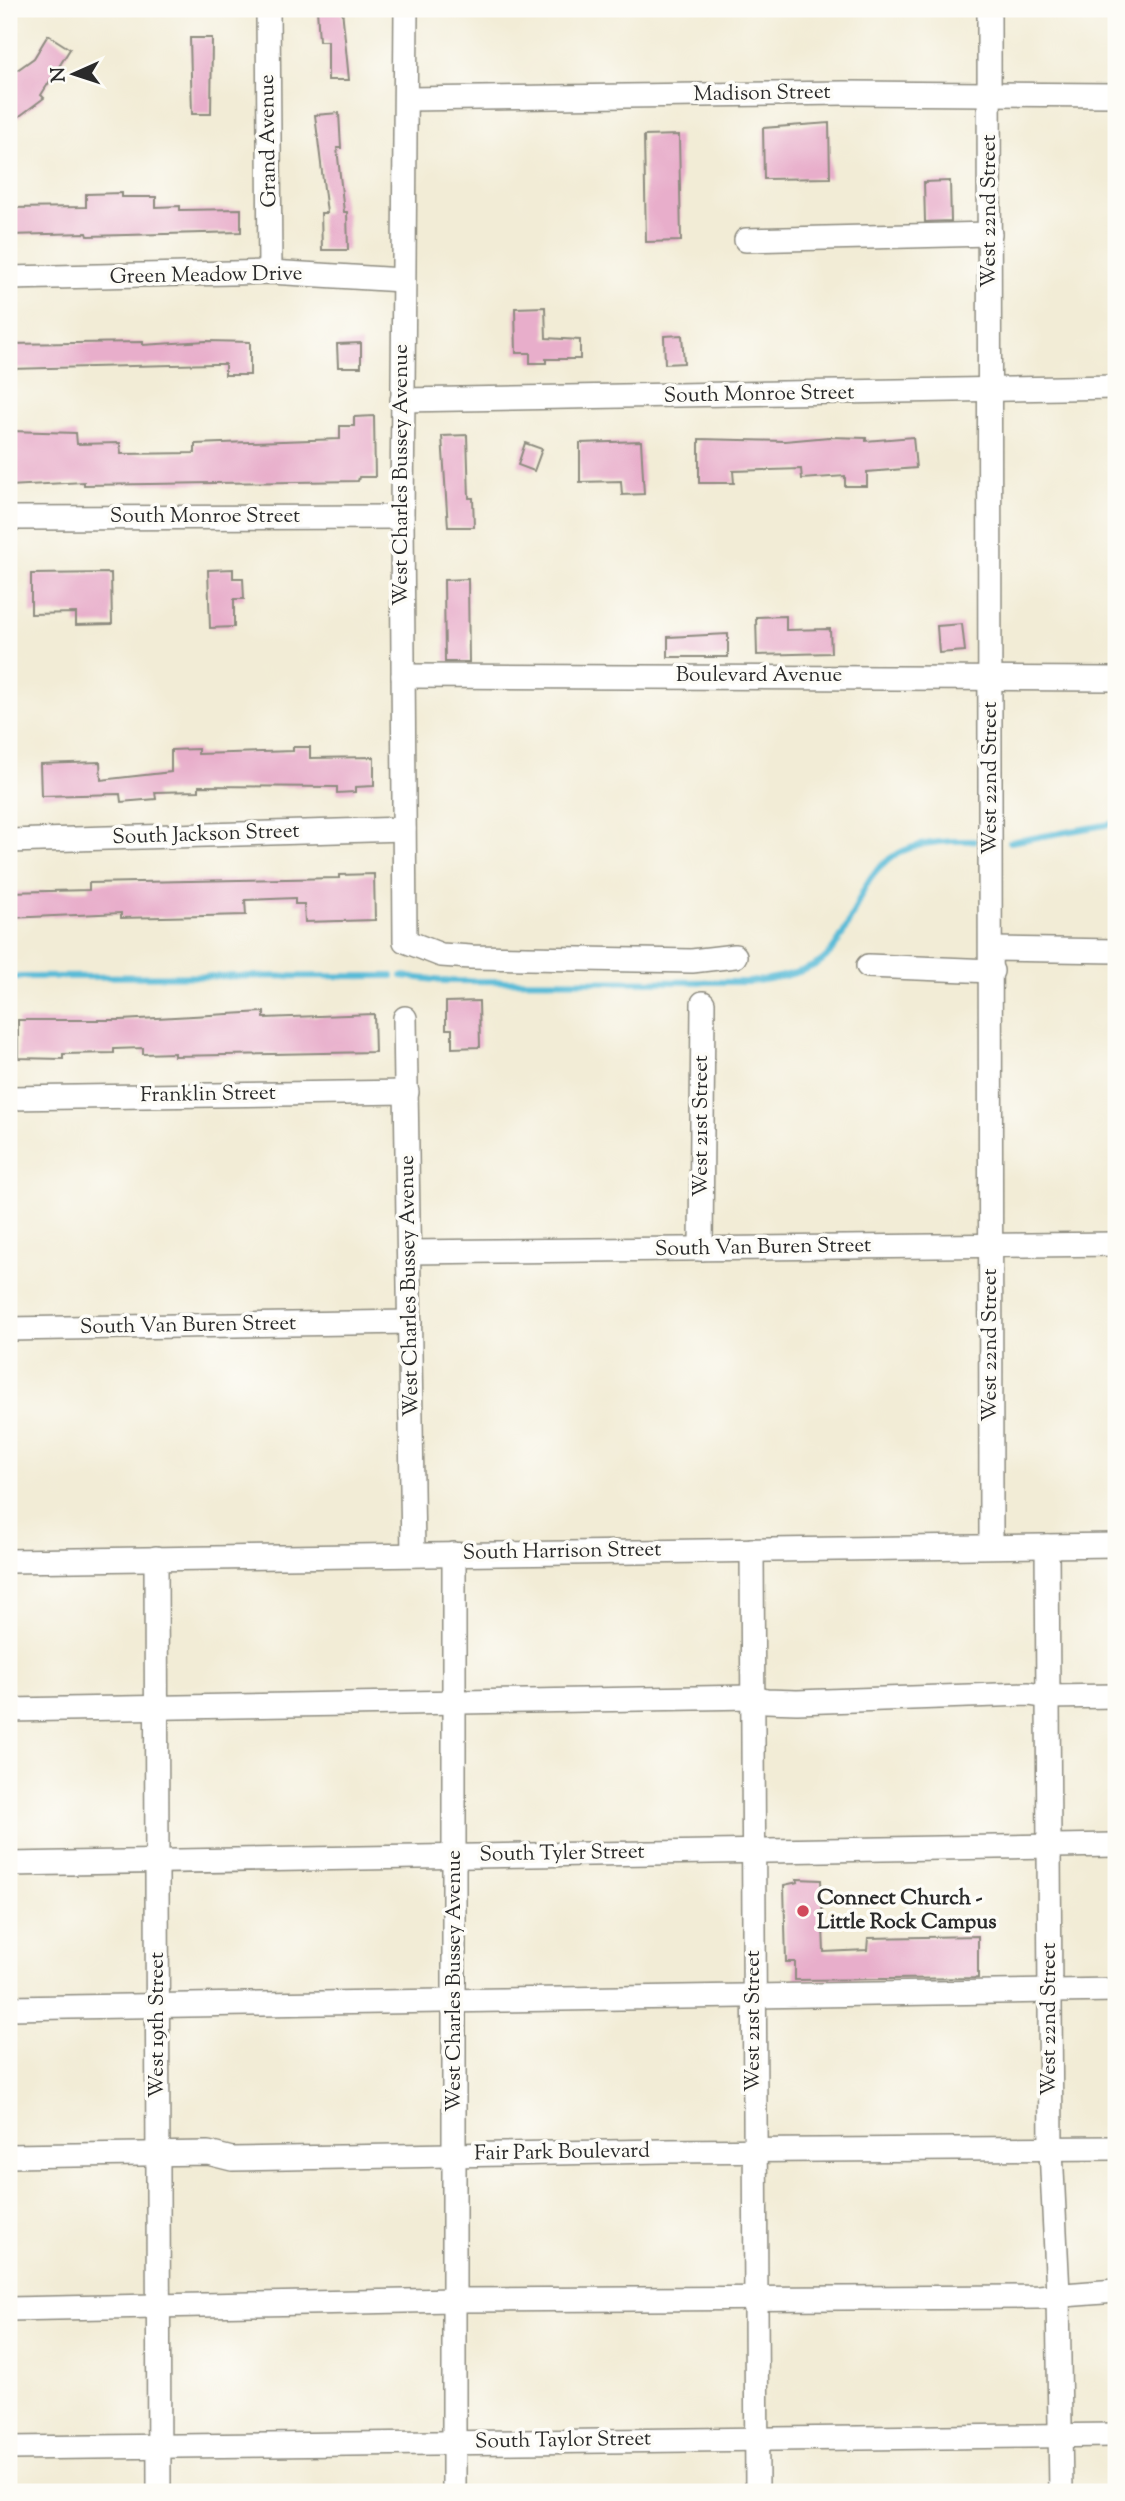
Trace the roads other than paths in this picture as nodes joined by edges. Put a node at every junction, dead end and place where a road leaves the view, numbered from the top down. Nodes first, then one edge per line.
1 (268, 9) edge
2 (407, 9) edge
3 (989, 9) edge
4 (1116, 95) edge
5 (989, 96) junction
6 (407, 99) junction
7 (990, 234) junction
8 (746, 240) dead end
9 (270, 272) junction
10 (9, 278) edge
11 (402, 280) junction
12 (1116, 387) edge
13 (991, 391) junction
14 (402, 400) junction
15 (402, 517) junction
16 (9, 518) edge
17 (402, 676) junction
18 (990, 677) junction
19 (1116, 678) edge
20 (404, 830) junction
21 (9, 841) edge
22 (1116, 951) edge
23 (735, 956) dead end
24 (992, 960) junction
25 (868, 966) dead end
26 (703, 1003) dead end
27 (405, 1018) dead end
28 (407, 1093) junction
29 (9, 1098) edge
30 (1116, 1244) edge
31 (991, 1245) junction
32 (701, 1249) junction
33 (409, 1252) junction
34 (410, 1322) junction
35 (9, 1329) edge
36 (1116, 1545) edge
37 (991, 1546) junction
38 (1047, 1546) junction
39 (751, 1550) junction
40 (454, 1554) junction
41 (413, 1555) junction
42 (156, 1558) junction
43 (9, 1561) edge
44 (1116, 1696) edge
45 (1048, 1697) junction
46 (752, 1698) junction
47 (454, 1703) junction
48 (157, 1708) junction
49 (9, 1710) edge
50 (1116, 1845) edge
51 (1049, 1846) junction
52 (753, 1851) junction
53 (454, 1856) junction
54 (157, 1861) junction
55 (9, 1864) edge
56 (1116, 1990) edge
57 (1050, 1991) junction
58 (754, 1994) junction
59 (454, 2002) junction
60 (158, 2006) junction
61 (9, 2008) edge
62 (1116, 2148) edge
63 (755, 2150) junction
64 (1051, 2150) junction
65 (158, 2154) junction
66 (456, 2155) junction
67 (9, 2156) edge
68 (1116, 2291) edge
69 (1058, 2293) junction
70 (454, 2300) junction
71 (756, 2300) junction
72 (158, 2306) junction
73 (9, 2309) edge
74 (1060, 2435) junction
75 (1116, 2435) edge
76 (756, 2439) junction
77 (454, 2443) junction
78 (159, 2446) junction
79 (9, 2448) edge
80 (159, 2492) edge
81 (454, 2492) edge
82 (757, 2492) edge
83 (1060, 2492) edge

1 - 9 street, Grand Avenue
2 - 6 street, West Charles Bussey Avenue
3 - 5 street, West 22nd Street
4 - 5 street, Madison Street
5 - 6 street, Madison Street
5 - 7 street, West 22nd Street
6 - 11 street, West Charles Bussey Avenue
7 - 8 street
7 - 13 street, West 22nd Street
9 - 10 street, Green Meadow Drive
9 - 11 street, Green Meadow Drive
11 - 14 street, West Charles Bussey Avenue
12 - 13 street, South Monroe Street
13 - 14 street, South Monroe Street
13 - 18 street, West 22nd Street
14 - 15 street, West Charles Bussey Avenue
15 - 16 street, South Monroe Street
15 - 17 street, West Charles Bussey Avenue
17 - 18 street, Boulevard Avenue
17 - 20 street, West Charles Bussey Avenue
18 - 19 street, Boulevard Avenue
18 - 24 street, West 22nd Street
20 - 21 street, South Jackson Street
20 - 23 street, West Charles Bussey Avenue
22 - 24 street
24 - 25 street
24 - 31 street, West 22nd Street
26 - 32 street, West 21st Street
27 - 28 street, West Charles Bussey Avenue
28 - 29 street, Franklin Street
28 - 33 street, West Charles Bussey Avenue
30 - 31 street, South Van Buren Street
31 - 32 street, South Van Buren Street
31 - 37 street, West 22nd Street
32 - 33 street, South Van Buren Street
33 - 34 street, West Charles Bussey Avenue
34 - 35 street, South Van Buren Street
34 - 41 street, West Charles Bussey Avenue
36 - 38 street, South Harrison Street
37 - 38 street, South Harrison Street
37 - 39 street, South Harrison Street
38 - 45 street, West 22nd Street
39 - 40 street, South Harrison Street
39 - 46 street, West 21st Street
40 - 41 street, South Harrison Street
40 - 47 street, West Charles Bussey Avenue
41 - 42 street, South Harrison Street
42 - 43 street, South Harrison Street
42 - 48 street, West 19th Street
44 - 45 street
45 - 46 street
45 - 51 street, West 22nd Street
46 - 47 street
46 - 52 street, West 21st Street
47 - 48 street
47 - 53 street, West Charles Bussey Avenue
48 - 49 street
48 - 54 street, West 19th Street
50 - 51 street, South Tyler Street
51 - 52 street, South Tyler Street
51 - 57 street, West 22nd Street
52 - 53 street, South Tyler Street
52 - 58 street, West 21st Street
53 - 54 street, South Tyler Street
53 - 59 street, West Charles Bussey Avenue
54 - 55 street, South Tyler Street
54 - 60 street, West 19th Street
56 - 57 street
57 - 58 street
57 - 64 street, West 22nd Street
58 - 59 street
58 - 63 street, West 21st Street
59 - 60 street
59 - 66 street, West Charles Bussey Avenue
60 - 61 street
60 - 65 street, West 19th Street
62 - 64 street, Fair Park Boulevard
63 - 64 street, Fair Park Boulevard
63 - 66 street, Fair Park Boulevard
63 - 71 street, West 21st Street
64 - 69 street, West 22nd Street
65 - 66 street, Fair Park Boulevard
65 - 67 street, Fair Park Boulevard
65 - 72 street, West 19th Street
66 - 70 street, West Charles Bussey Avenue
68 - 69 street
69 - 71 street
69 - 74 street, West 22nd Street
70 - 71 street
70 - 72 street
70 - 77 street, West Charles Bussey Avenue
71 - 76 street, West 21st Street
72 - 73 street
72 - 78 street, West 19th Street
74 - 75 street, South Taylor Street
74 - 76 street, South Taylor Street
74 - 83 street, West 22nd Street
76 - 77 street, South Taylor Street
76 - 82 street, West 21st Street
77 - 78 street, South Taylor Street
77 - 81 street, West Charles Bussey Avenue
78 - 79 street, South Taylor Street
78 - 80 street, West 19th Street

